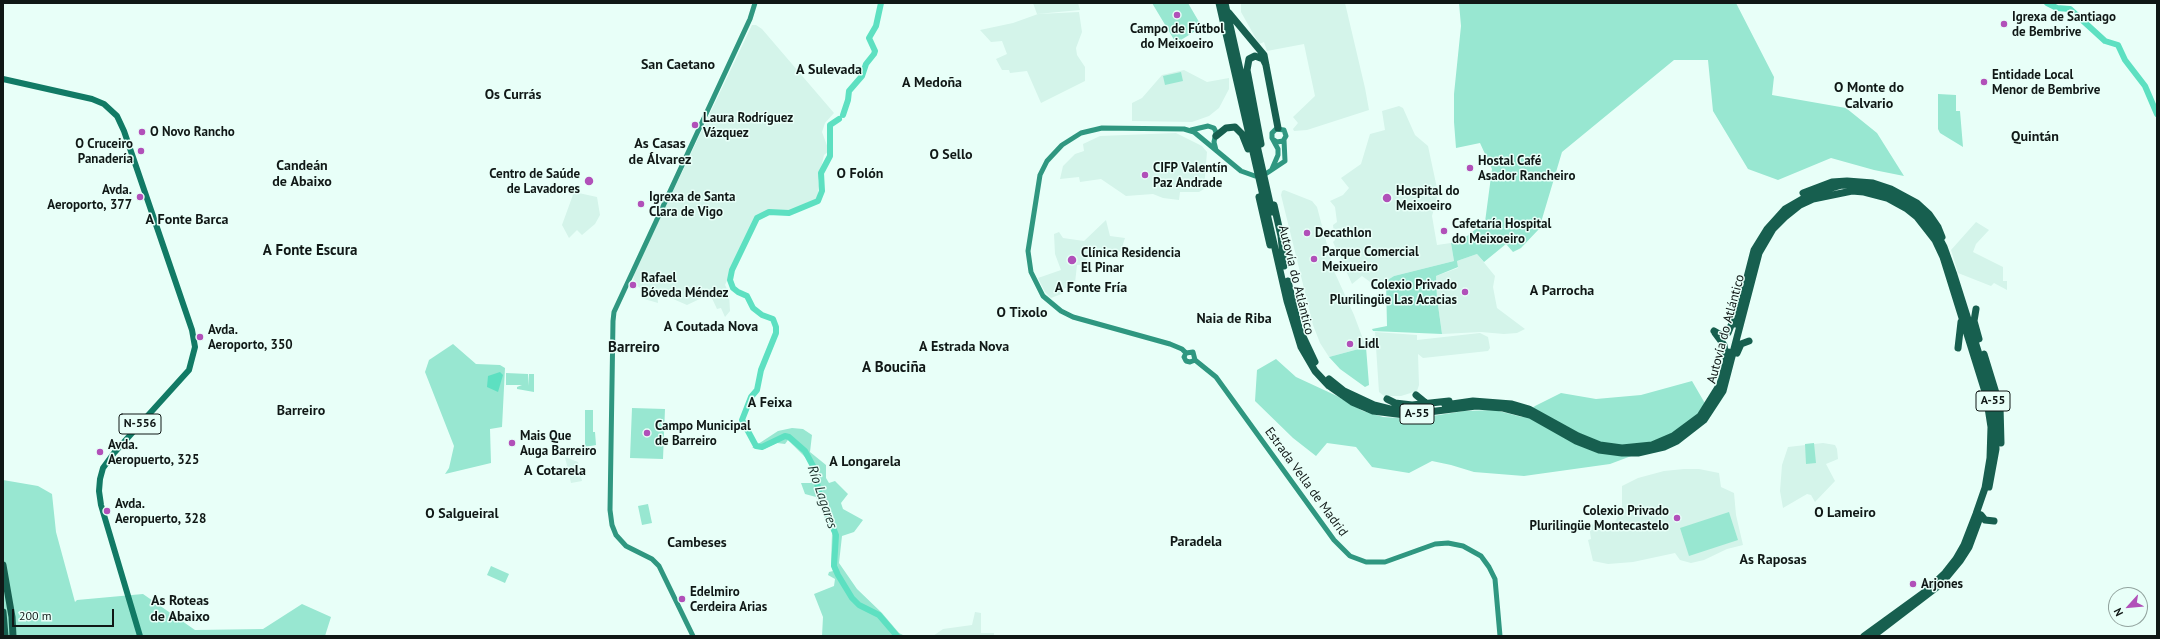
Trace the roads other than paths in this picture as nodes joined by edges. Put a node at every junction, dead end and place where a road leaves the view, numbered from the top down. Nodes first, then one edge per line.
1 (755, 3) edge
2 (1219, 3) edge
3 (1225, 3) edge
4 (1266, 65) junction
5 (3, 79) edge
6 (1235, 95) dead end
7 (1204, 127) junction
8 (1278, 128) junction
9 (1188, 130) junction
10 (1216, 137) junction
11 (1204, 139) junction
12 (1274, 140) junction
13 (1284, 140) junction
14 (1248, 149) junction
15 (1278, 149) junction
16 (1216, 151) junction
17 (1277, 167) junction
18 (1270, 171) junction
19 (1284, 266) junction
20 (1745, 281) junction
21 (1284, 287) junction
22 (1976, 309) dead end
23 (1961, 314) junction
24 (1743, 315) junction
25 (1973, 353) junction
26 (1726, 362) junction
27 (1723, 391) junction
28 (1419, 392) dead end
29 (1387, 399) dead end
30 (1425, 402) junction
31 (1512, 404) junction
32 (1995, 459) junction
33 (1981, 515) junction
34 (1994, 522) dead end
35 (3, 565) edge
36 (3, 612) edge
37 (4, 636) edge
38 (13, 636) edge
39 (140, 636) edge
40 (693, 636) edge
41 (1500, 636) edge
42 (1864, 636) edge
43 (1873, 636) edge

1 - 40 main road
2 - 21 highway, Autovía do Atlántico / A-55
3 - 4 highway
3 - 19 highway, Autovía do Atlántico / A-55
4 - 8 highway
4 - 19 highway
5 - 39 main road, N-556
6 - 14 highway
7 - 9 main road, Estrada Vella de Madrid
7 - 10 main road
7 - 11 main road
8 - 12 main road
8 - 13 main road
9 - 11 main road, Estrada Vella de Madrid
9 - 41 main road, Estrada Vella de Madrid
10 - 11 main road
10 - 14 highway
10 - 16 main road
11 - 16 main road, Estrada Vella de Madrid
12 - 13 main road
12 - 15 main road
13 - 17 main road
14 - 21 highway
15 - 17 main road
15 - 18 main road
16 - 18 main road, Estrada Vella de Madrid
17 - 18 main road, Estrada Vella de Madrid
19 - 31 highway, Autovía do Atlántico / A-55
20 - 26 highway, Autovía do Atlántico / A-55
20 - 26 highway
20 - 32 highway, Autovía do Atlántico / A-55
21 - 27 highway, Autovía do Atlántico / A-55
22 - 32 highway
23 - 24 highway, Autovía do Atlántico / A-55
23 - 25 highway, Autovía do Atlántico / A-55
23 - 25 highway
24 - 27 highway, Autovía do Atlántico / A-55
24 - 27 highway
25 - 42 highway, Autovía do Atlántico / A-55
26 - 31 highway, Autovía do Atlántico / A-55
28 - 30 highway
29 - 30 highway
30 - 31 highway, A-55
32 - 33 highway, A-55
33 - 34 highway
33 - 43 highway, A-55
35 - 38 highway
36 - 37 highway

